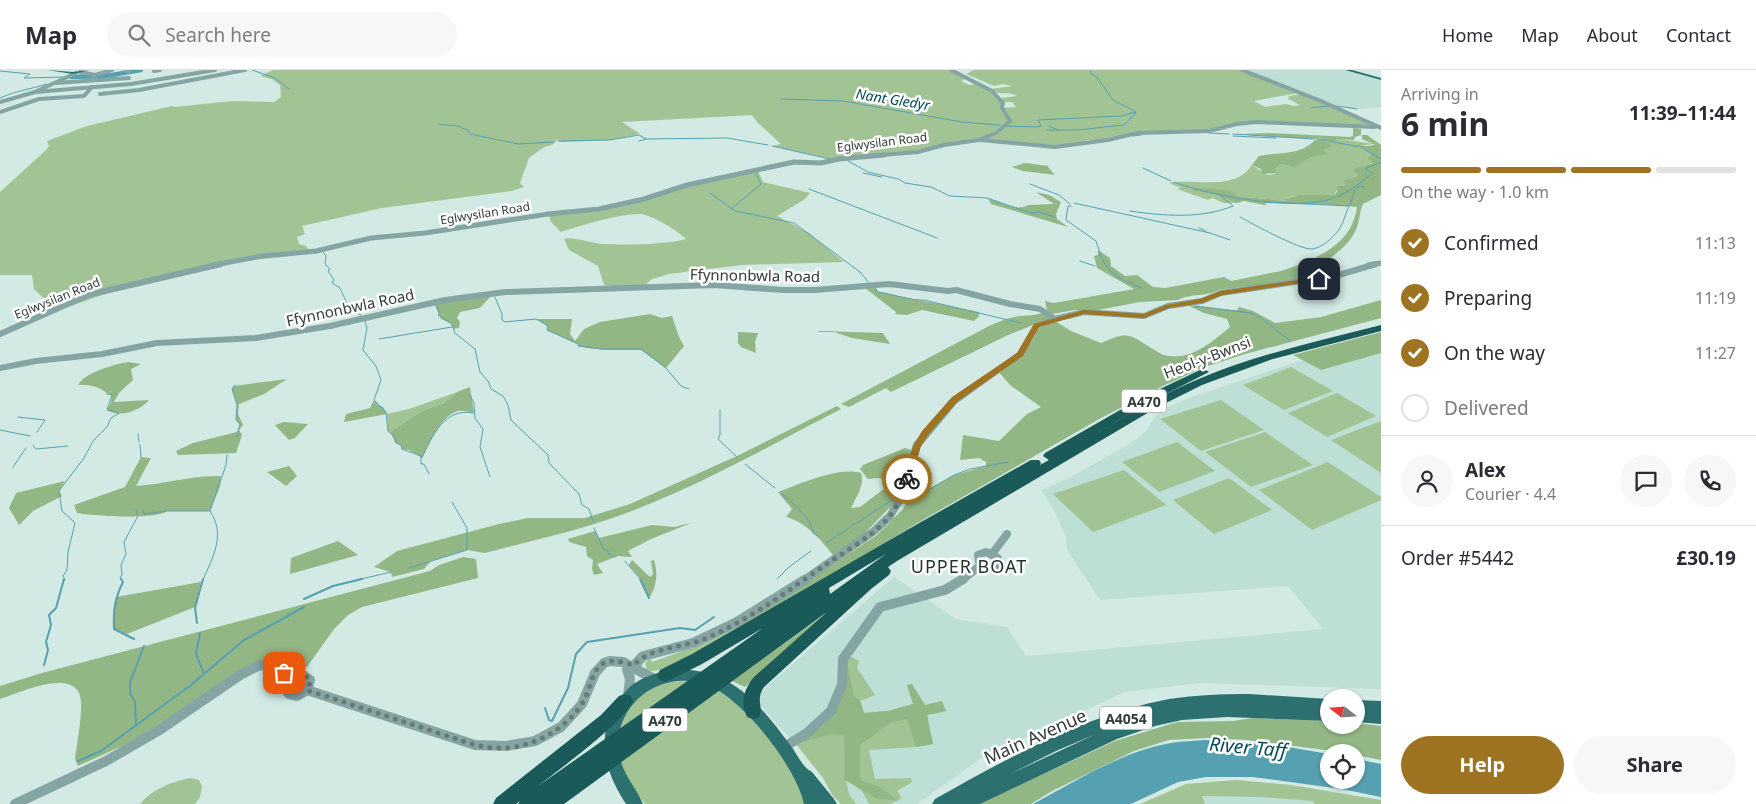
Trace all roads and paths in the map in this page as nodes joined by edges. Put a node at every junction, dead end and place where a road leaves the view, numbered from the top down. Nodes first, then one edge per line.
1 (49, 70) edge
2 (88, 70) edge
3 (112, 70) edge
4 (160, 70) edge
5 (215, 70) edge
6 (231, 70) edge
7 (248, 70) edge
8 (951, 70) edge
9 (1242, 70) edge
10 (1347, 70) edge
11 (1353, 70) edge
12 (154, 71) edge
13 (78, 73) junction
14 (129, 78) dead end
15 (1381, 79) edge
16 (156, 82) junction
17 (54, 83) junction
18 (96, 85) dead end
19 (90, 88) junction
20 (66, 90) junction
21 (35, 92) junction
22 (100, 94) dead end
23 (55, 101) junction
24 (0, 102) edge
25 (0, 107) edge
26 (10, 109) junction
27 (18, 110) dead end
28 (0, 112) edge
29 (1375, 127) junction
30 (1381, 128) edge
31 (979, 140) junction
32 (1381, 263) edge
33 (1055, 319) junction
34 (1381, 321) edge
35 (1381, 328) edge
36 (0, 334) edge
37 (0, 368) edge
38 (925, 525) junction
39 (943, 526) junction
40 (1006, 534) dead end
41 (992, 554) junction
42 (981, 565) junction
43 (629, 666) junction
44 (660, 677) junction
45 (292, 680) junction
46 (711, 680) junction
47 (307, 690) junction
48 (626, 700) junction
49 (1320, 705) edge
50 (1365, 707) edge
51 (1381, 708) edge
52 (753, 712) junction
53 (1320, 714) edge
54 (1365, 716) edge
55 (1381, 717) edge
56 (784, 747) junction
57 (611, 752) junction
58 (796, 762) junction
59 (16, 804) edge
60 (502, 804) edge
61 (527, 804) edge
62 (549, 804) edge
63 (635, 804) edge
64 (812, 804) edge
65 (829, 804) edge
66 (940, 804) edge
67 (963, 804) edge

1 - 13 main road
2 - 13 main road
3 - 13 street
4 - 12 street
5 - 16 street
6 - 16 street
7 - 16 street
8 - 31 street
9 - 29 street
10 - 15 main road
11 - 15 main road
13 - 17 street
14 - 17 street
16 - 19 street
16 - 22 street
17 - 21 street
18 - 19 street
19 - 20 street
19 - 23 street
20 - 21 street
20 - 23 street
21 - 24 street
23 - 26 street
25 - 26 street
26 - 27 street
26 - 28 street
29 - 30 street
29 - 31 street
31 - 36 street, Eglwysilan Road
32 - 33 street
33 - 37 street, Ffynnonbwla Road
33 - 43 street
34 - 38 highway, Heol-y-Bwnsi / A470
35 - 39 highway, Heol-y-Bwnsi / A470
38 - 44 highway
38 - 46 highway, A470
39 - 46 highway, A470
39 - 52 highway
40 - 41 street
41 - 42 street
41 - 42 street
42 - 56 street
43 - 44 street
43 - 47 street
43 - 48 street
44 - 48 main road
44 - 52 main road
45 - 47 street
45 - 47 street
45 - 59 street
46 - 57 highway, A470
48 - 60 highway
48 - 63 main road
49 - 66 main road, Main Avenue / A4054
50 - 51 main road
52 - 56 main road
53 - 67 main road, Main Avenue / A4054
54 - 55 main road
56 - 58 main road
57 - 61 highway, A470
57 - 62 highway, A470
58 - 64 main road
58 - 65 main road

